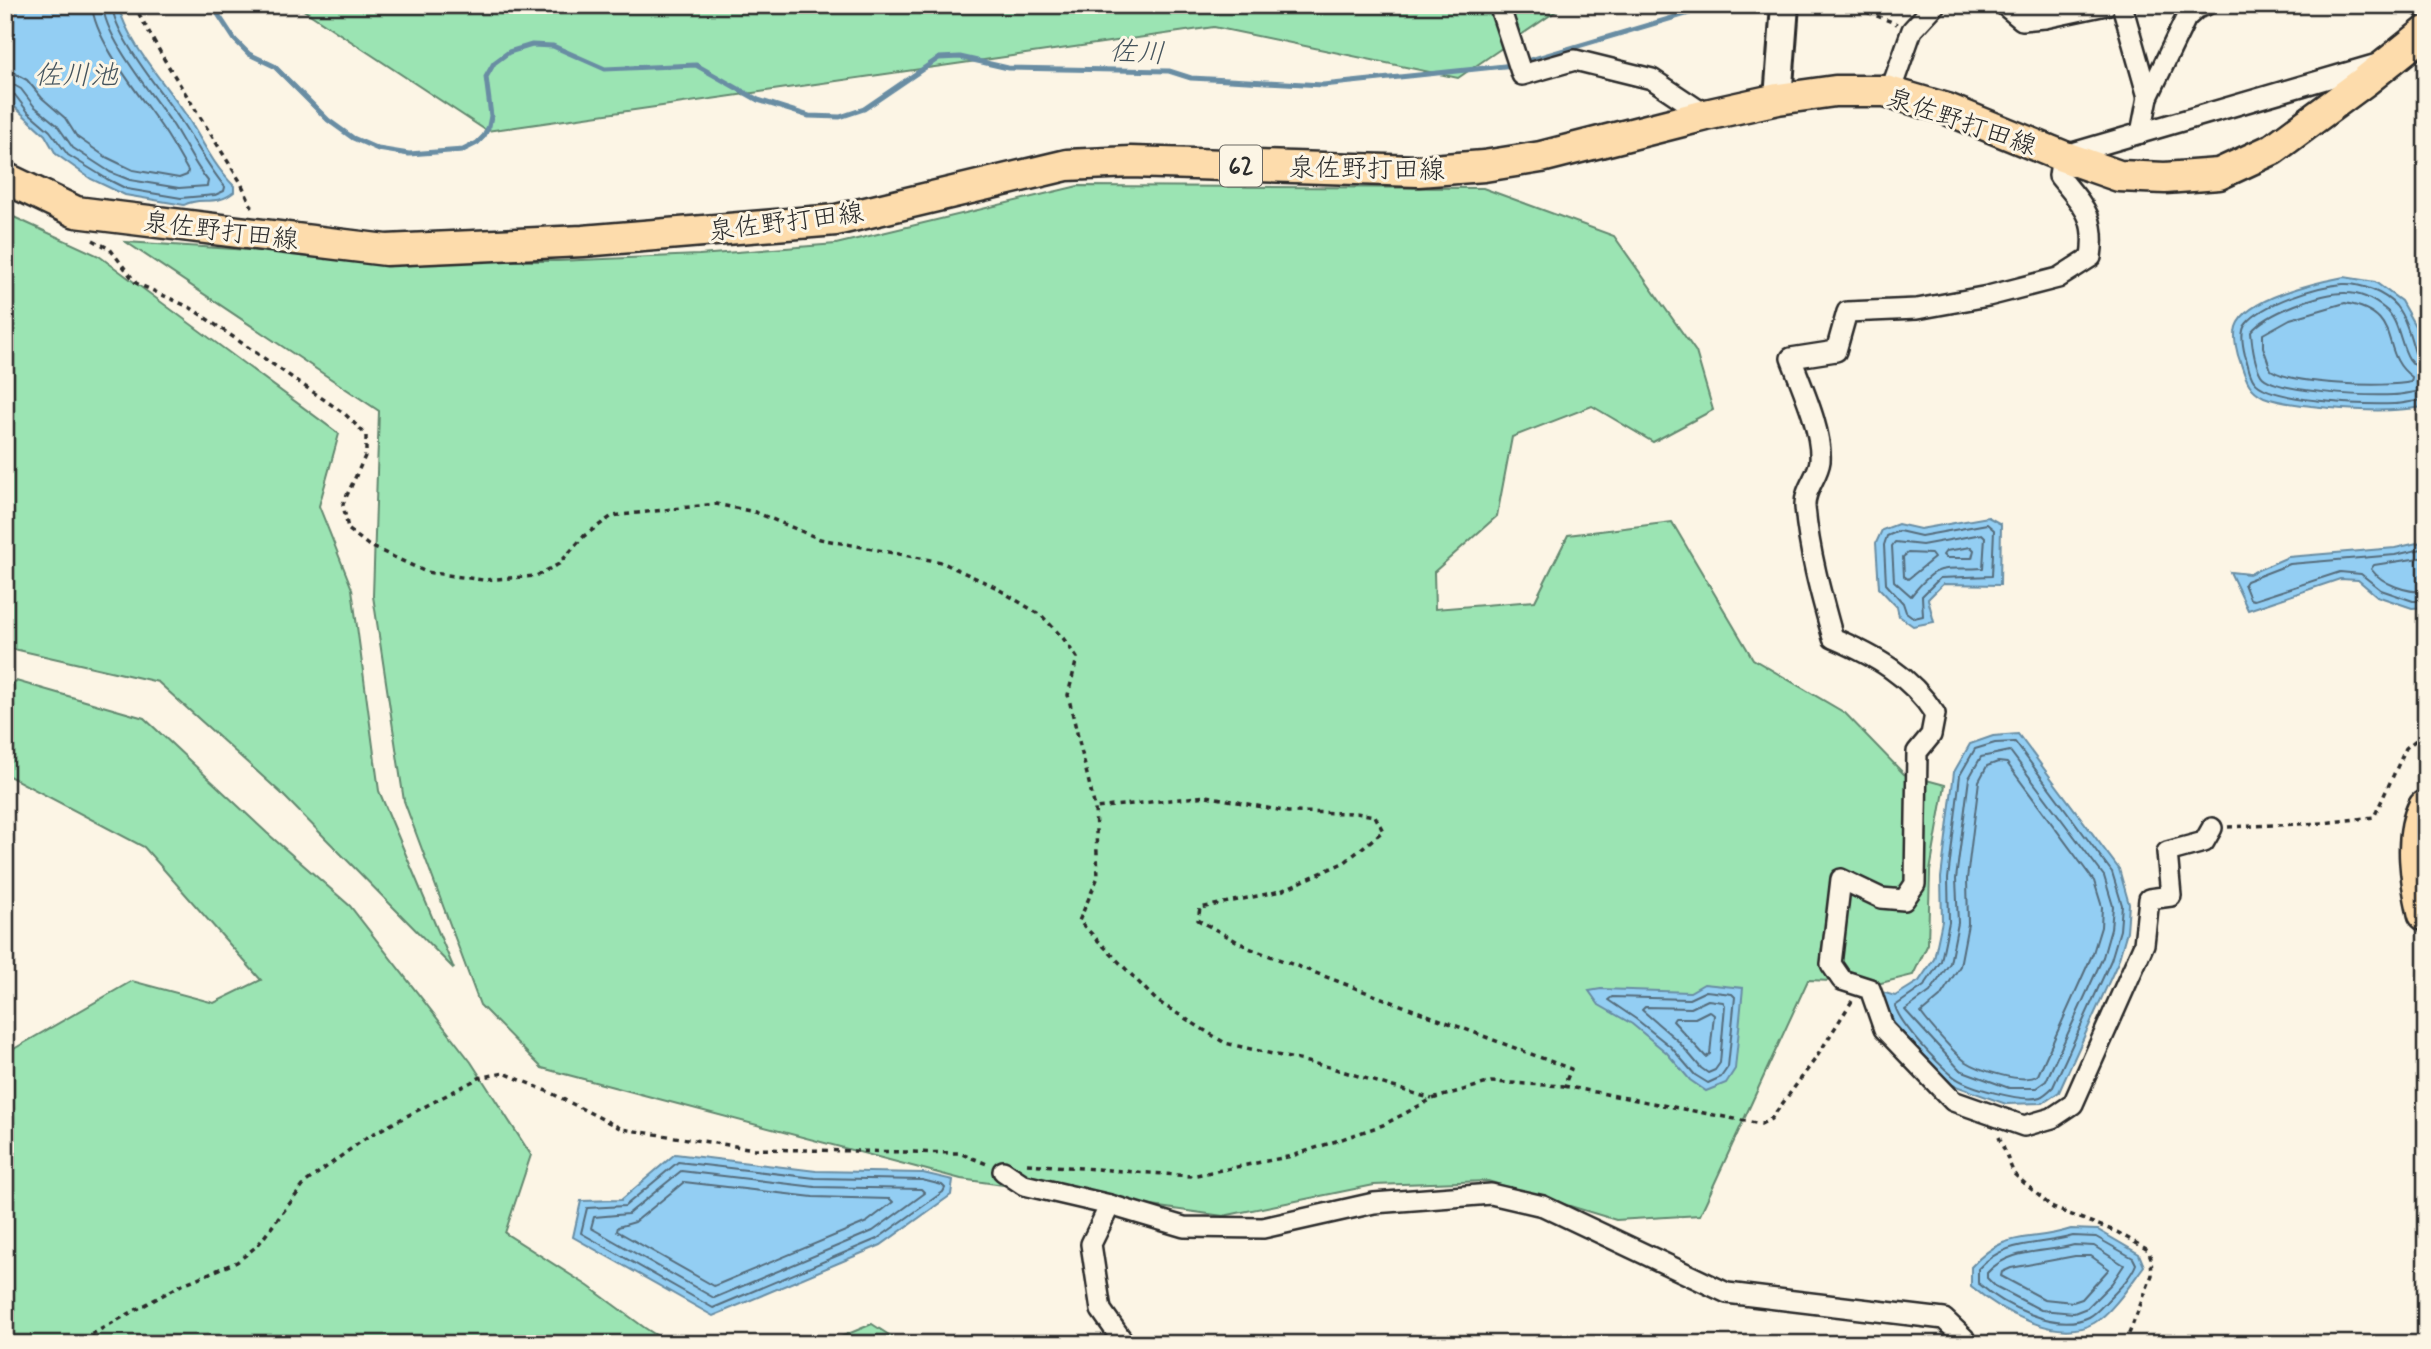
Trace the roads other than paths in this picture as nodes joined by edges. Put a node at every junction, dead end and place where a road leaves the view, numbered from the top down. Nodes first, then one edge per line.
1 (1499, 5) edge
2 (1935, 5) edge
3 (2004, 5) edge
4 (2106, 5) edge
5 (2122, 5) edge
6 (2206, 5) edge
7 (2419, 5) edge
8 (2426, 8) edge
9 (1784, 10) edge
10 (2426, 32) edge
11 (2391, 60) junction
12 (1889, 92) junction
13 (2148, 97) junction
14 (1778, 99) junction
15 (1706, 115) junction
16 (2141, 133) junction
17 (2062, 156) junction
18 (5, 178) edge
19 (2426, 808) edge
20 (2212, 828) road end
21 (2426, 913) edge
22 (1003, 1171) road end
23 (1110, 1205) junction
24 (1125, 1344) edge
25 (1967, 1344) edge

1 - 15 street
2 - 12 street
3 - 4 street
5 - 13 street
6 - 13 street
7 - 8 street
9 - 14 street
10 - 11 main road, 泉佐野打田線 / 62
11 - 16 street
11 - 17 main road, 泉佐野打田線 / 62
12 - 14 main road, 泉佐野打田線 / 62
12 - 17 main road, 泉佐野打田線 / 62
13 - 16 street
14 - 15 main road, 泉佐野打田線 / 62
15 - 18 main road, 泉佐野打田線 / 62
16 - 17 street
17 - 20 street
19 - 21 highway
22 - 23 street
23 - 24 street
23 - 25 street

